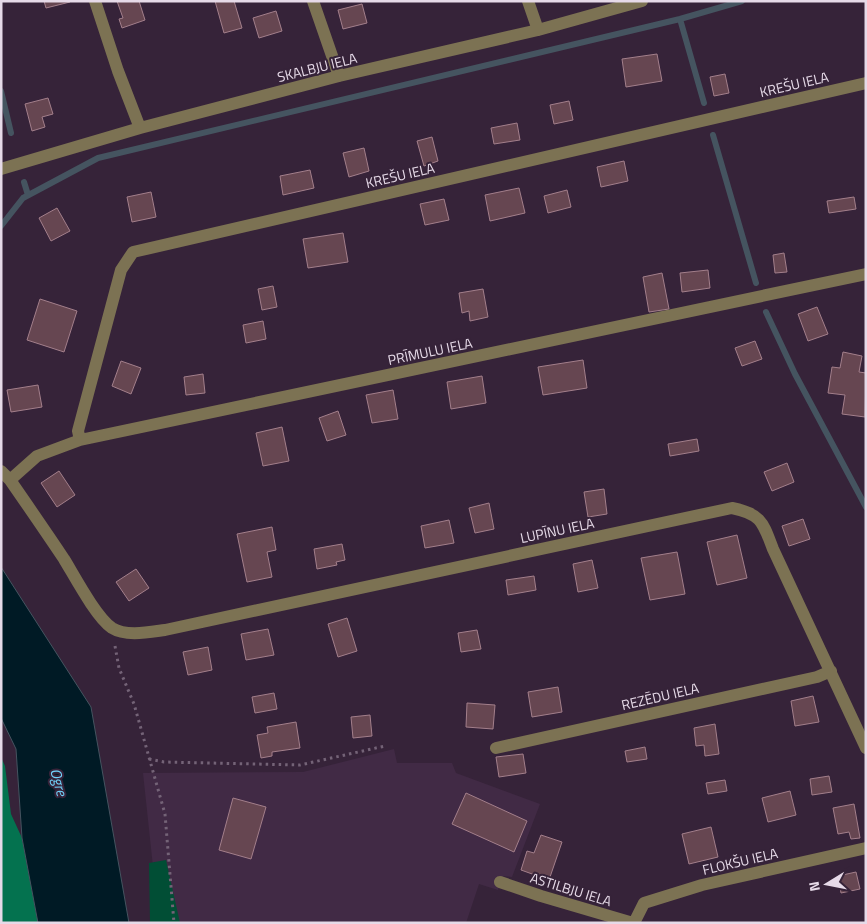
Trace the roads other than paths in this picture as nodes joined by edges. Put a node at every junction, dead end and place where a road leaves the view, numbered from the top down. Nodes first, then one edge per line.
1 (95, 1) edge
2 (313, 1) edge
3 (528, 1) edge
4 (642, 1) edge
5 (538, 30) junction
6 (339, 76) junction
7 (866, 83) edge
8 (140, 128) junction
9 (1, 169) edge
10 (866, 274) edge
11 (80, 440) junction
12 (5, 475) edge
13 (831, 671) junction
14 (496, 748) dead end
15 (866, 748) edge
16 (866, 848) edge
17 (500, 882) dead end
18 (633, 923) edge

1 - 8 street
2 - 6 street
3 - 5 street
4 - 5 street, SKALBJU IELA
5 - 6 street, SKALBJU IELA
6 - 8 street, SKALBJU IELA
7 - 11 street, KREŠU IELA
8 - 9 street, SKALBJU IELA
10 - 11 street, PRĪMULU IELA
11 - 12 street, PRĪMULU IELA
12 - 13 street, LUPĪNU IELA
13 - 14 street, REZĒDU IELA
13 - 15 street, LUPĪNU IELA
16 - 18 street, FLOKŠU IELA
17 - 18 street, ASTILBJU IELA

